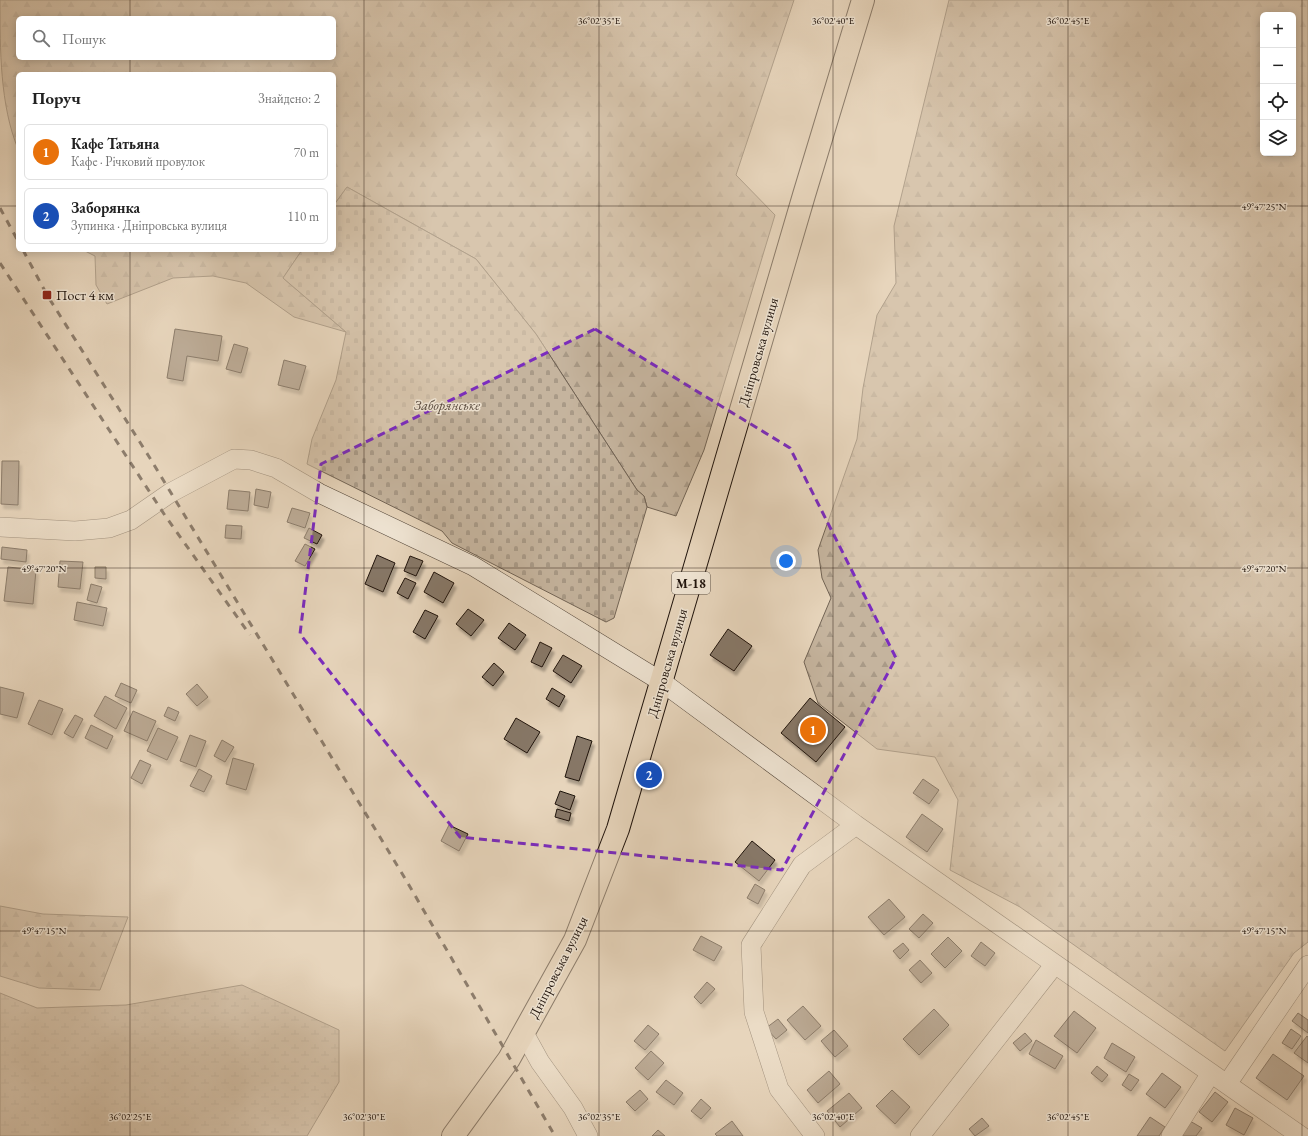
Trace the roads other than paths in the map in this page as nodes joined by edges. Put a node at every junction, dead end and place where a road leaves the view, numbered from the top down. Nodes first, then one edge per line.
1 (863, 0) edge
2 (0, 527) edge
3 (662, 682) junction
4 (856, 824) junction
5 (1055, 964) junction
6 (1308, 964) edge
7 (524, 1033) junction
8 (1211, 1073) junction
9 (1227, 1084) junction
10 (453, 1136) edge
11 (588, 1136) edge
12 (815, 1136) edge
13 (920, 1136) edge
14 (1171, 1136) edge
15 (1301, 1136) edge

1 - 3 highway, Дніпровська вулиця / М-18
2 - 3 street
3 - 4 street
3 - 7 highway, Дніпровська вулиця / М-18
4 - 5 street
4 - 12 street
5 - 8 street
5 - 13 street
6 - 9 street
7 - 10 highway, Дніпровська вулиця / М-18
7 - 11 street
8 - 9 street
8 - 14 street
9 - 15 street

